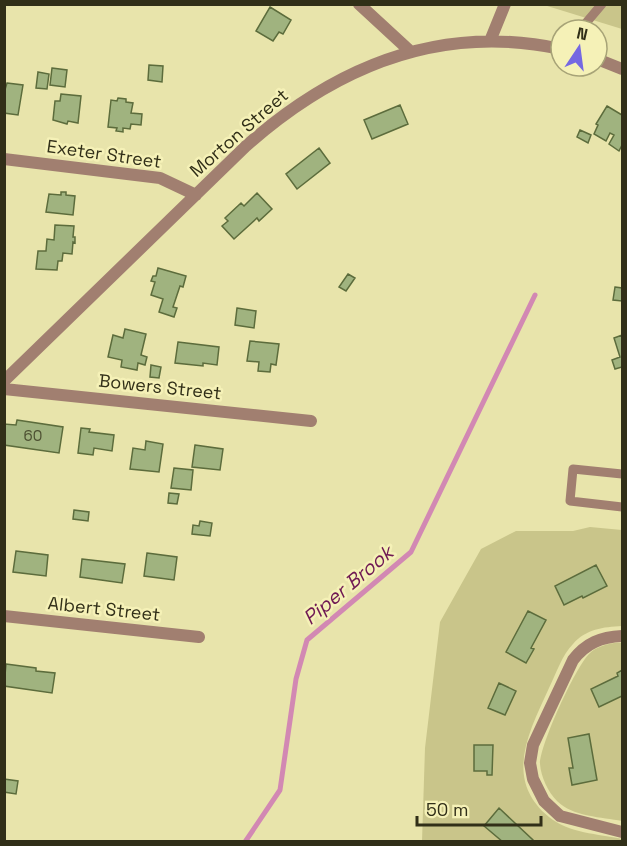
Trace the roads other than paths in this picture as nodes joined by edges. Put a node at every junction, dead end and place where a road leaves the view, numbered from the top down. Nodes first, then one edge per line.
1 (359, 4) edge
2 (505, 4) edge
3 (602, 4) edge
4 (590, 18) edge
5 (490, 41) junction
6 (549, 47) edge
7 (411, 52) junction
8 (4, 159) edge
9 (196, 195) junction
10 (4, 381) edge
11 (4, 390) edge
12 (311, 421) dead end
13 (622, 474) edge
14 (622, 507) edge
15 (4, 616) edge
16 (622, 636) edge
17 (199, 637) dead end
18 (622, 832) edge

1 - 7 street
2 - 5 street
3 - 4 lane
5 - 6 street, Morton Street
5 - 7 street, Morton Street
7 - 9 street, Morton Street
8 - 9 street, Exeter Street
9 - 10 street, Morton Street
11 - 12 street, Bowers Street
13 - 14 lane
15 - 17 street, Albert Street
16 - 18 street

